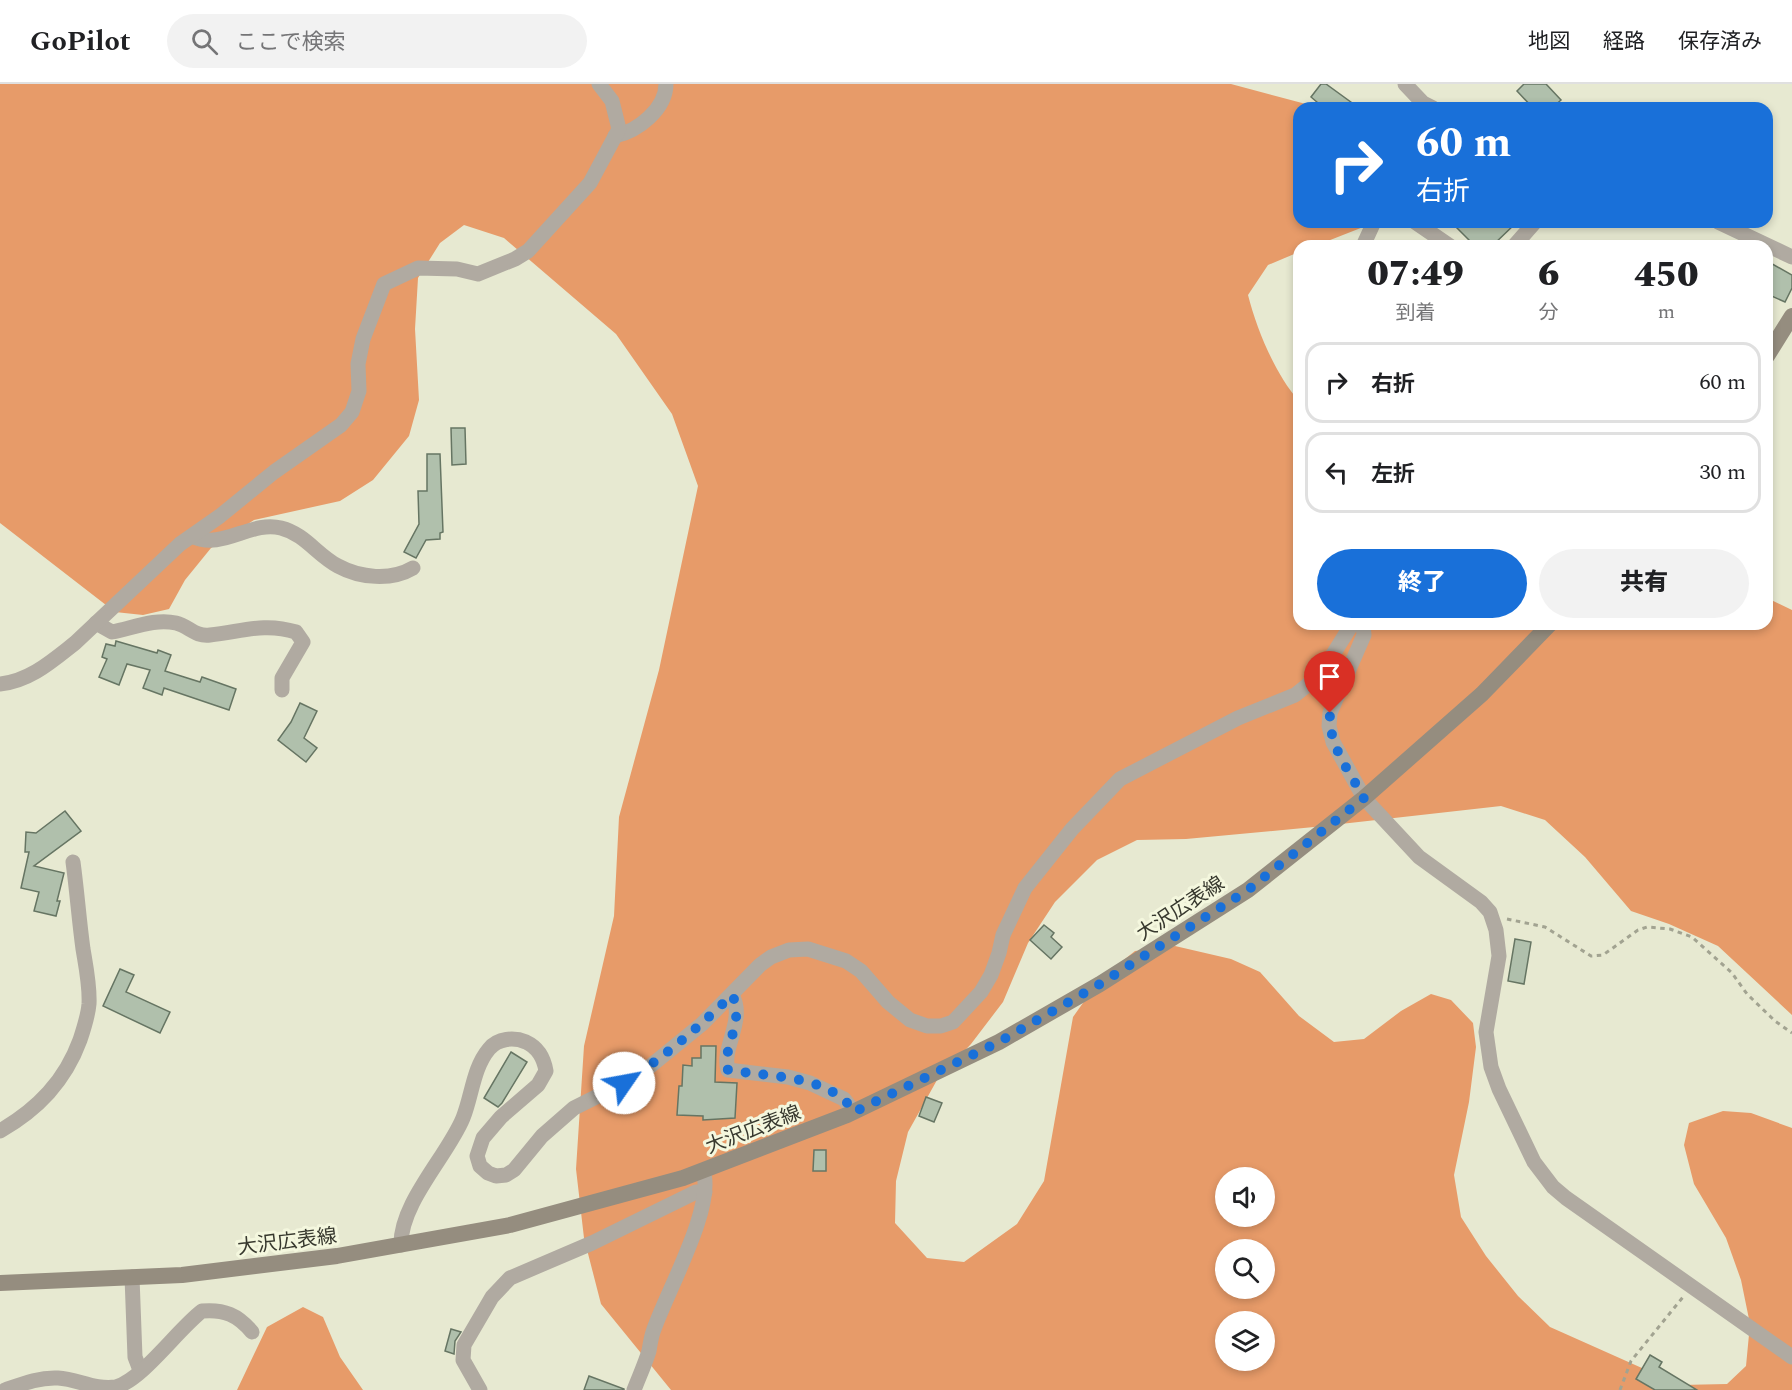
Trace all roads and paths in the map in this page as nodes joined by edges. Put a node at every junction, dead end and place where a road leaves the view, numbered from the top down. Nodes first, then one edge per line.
1 (599, 84) edge
2 (666, 84) edge
3 (1405, 84) edge
4 (1422, 102) edge
5 (615, 136) junction
6 (1424, 228) edge
7 (1530, 228) edge
8 (1731, 228) edge
9 (1441, 240) edge
10 (1519, 240) edge
11 (1756, 240) edge
12 (1773, 248) edge
13 (1792, 257) edge
14 (1792, 316) edge
15 (1773, 346) edge
16 (192, 536) junction
17 (412, 568) dead end
18 (96, 623) junction
19 (1348, 630) edge
20 (1364, 630) edge
21 (1544, 630) edge
22 (0, 684) edge
23 (282, 690) dead end
24 (1364, 798) junction
25 (73, 862) dead end
26 (1493, 920) junction
27 (732, 995) junction
28 (1792, 1033) edge
29 (854, 1112) junction
30 (0, 1131) edge
31 (703, 1171) junction
32 (705, 1192) junction
33 (401, 1245) junction
34 (132, 1277) junction
35 (0, 1283) edge
36 (1692, 1286) junction
37 (252, 1332) dead end
38 (1792, 1357) edge
39 (140, 1370) junction
40 (118, 1388) edge
41 (4, 1390) edge
42 (480, 1390) edge
43 (634, 1390) edge
44 (1620, 1390) edge

1 - 5 street
2 - 5 street
3 - 4 street
5 - 16 street
6 - 9 street
7 - 10 street
8 - 11 street
12 - 13 street
14 - 15 main road
16 - 17 street
16 - 18 street
18 - 22 street
18 - 23 street
19 - 27 street
20 - 24 street
21 - 24 main road, 大沢広表線
24 - 26 street
24 - 29 main road, 大沢広表線
25 - 30 street
26 - 28 path
26 - 36 street
27 - 29 street
27 - 33 street
29 - 31 main road, 大沢広表線
31 - 32 street
31 - 33 main road, 大沢広表線
32 - 42 street
32 - 43 street
33 - 34 main road, 大沢広表線
34 - 35 main road, 大沢広表線
34 - 39 street
36 - 38 street
36 - 44 path
37 - 39 street
39 - 40 street
40 - 41 street

